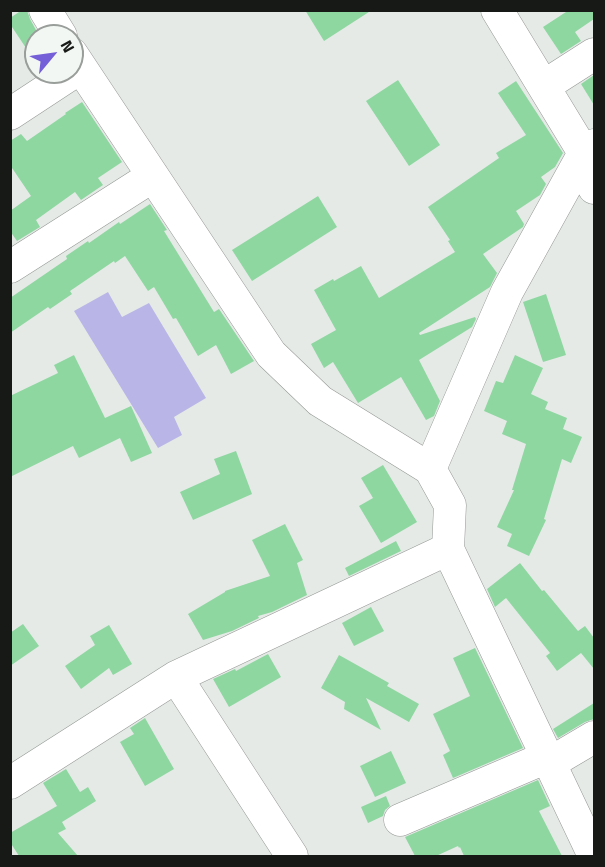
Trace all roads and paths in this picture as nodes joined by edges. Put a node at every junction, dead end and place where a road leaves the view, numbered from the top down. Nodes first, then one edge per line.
1 (45, 10) edge
2 (497, 10) edge
3 (54, 24) edge
4 (594, 54) edge
5 (84, 73) edge
6 (47, 84) edge
7 (544, 86) junction
8 (10, 114) edge
9 (589, 149) edge
10 (153, 176) junction
11 (594, 188) edge
12 (10, 267) edge
13 (430, 469) junction
14 (448, 549) junction
15 (176, 677) junction
16 (594, 737) edge
17 (548, 760) junction
18 (10, 783) edge
19 (400, 820) dead end
20 (292, 856) edge
21 (594, 856) edge

1 - 3 street
2 - 7 street
4 - 7 street
5 - 10 street
6 - 8 street
7 - 9 street
9 - 11 street
9 - 13 street
10 - 12 street
10 - 13 street
13 - 14 street
14 - 15 street
14 - 17 street
15 - 18 street
15 - 20 street
16 - 17 street
17 - 19 street
17 - 21 street

